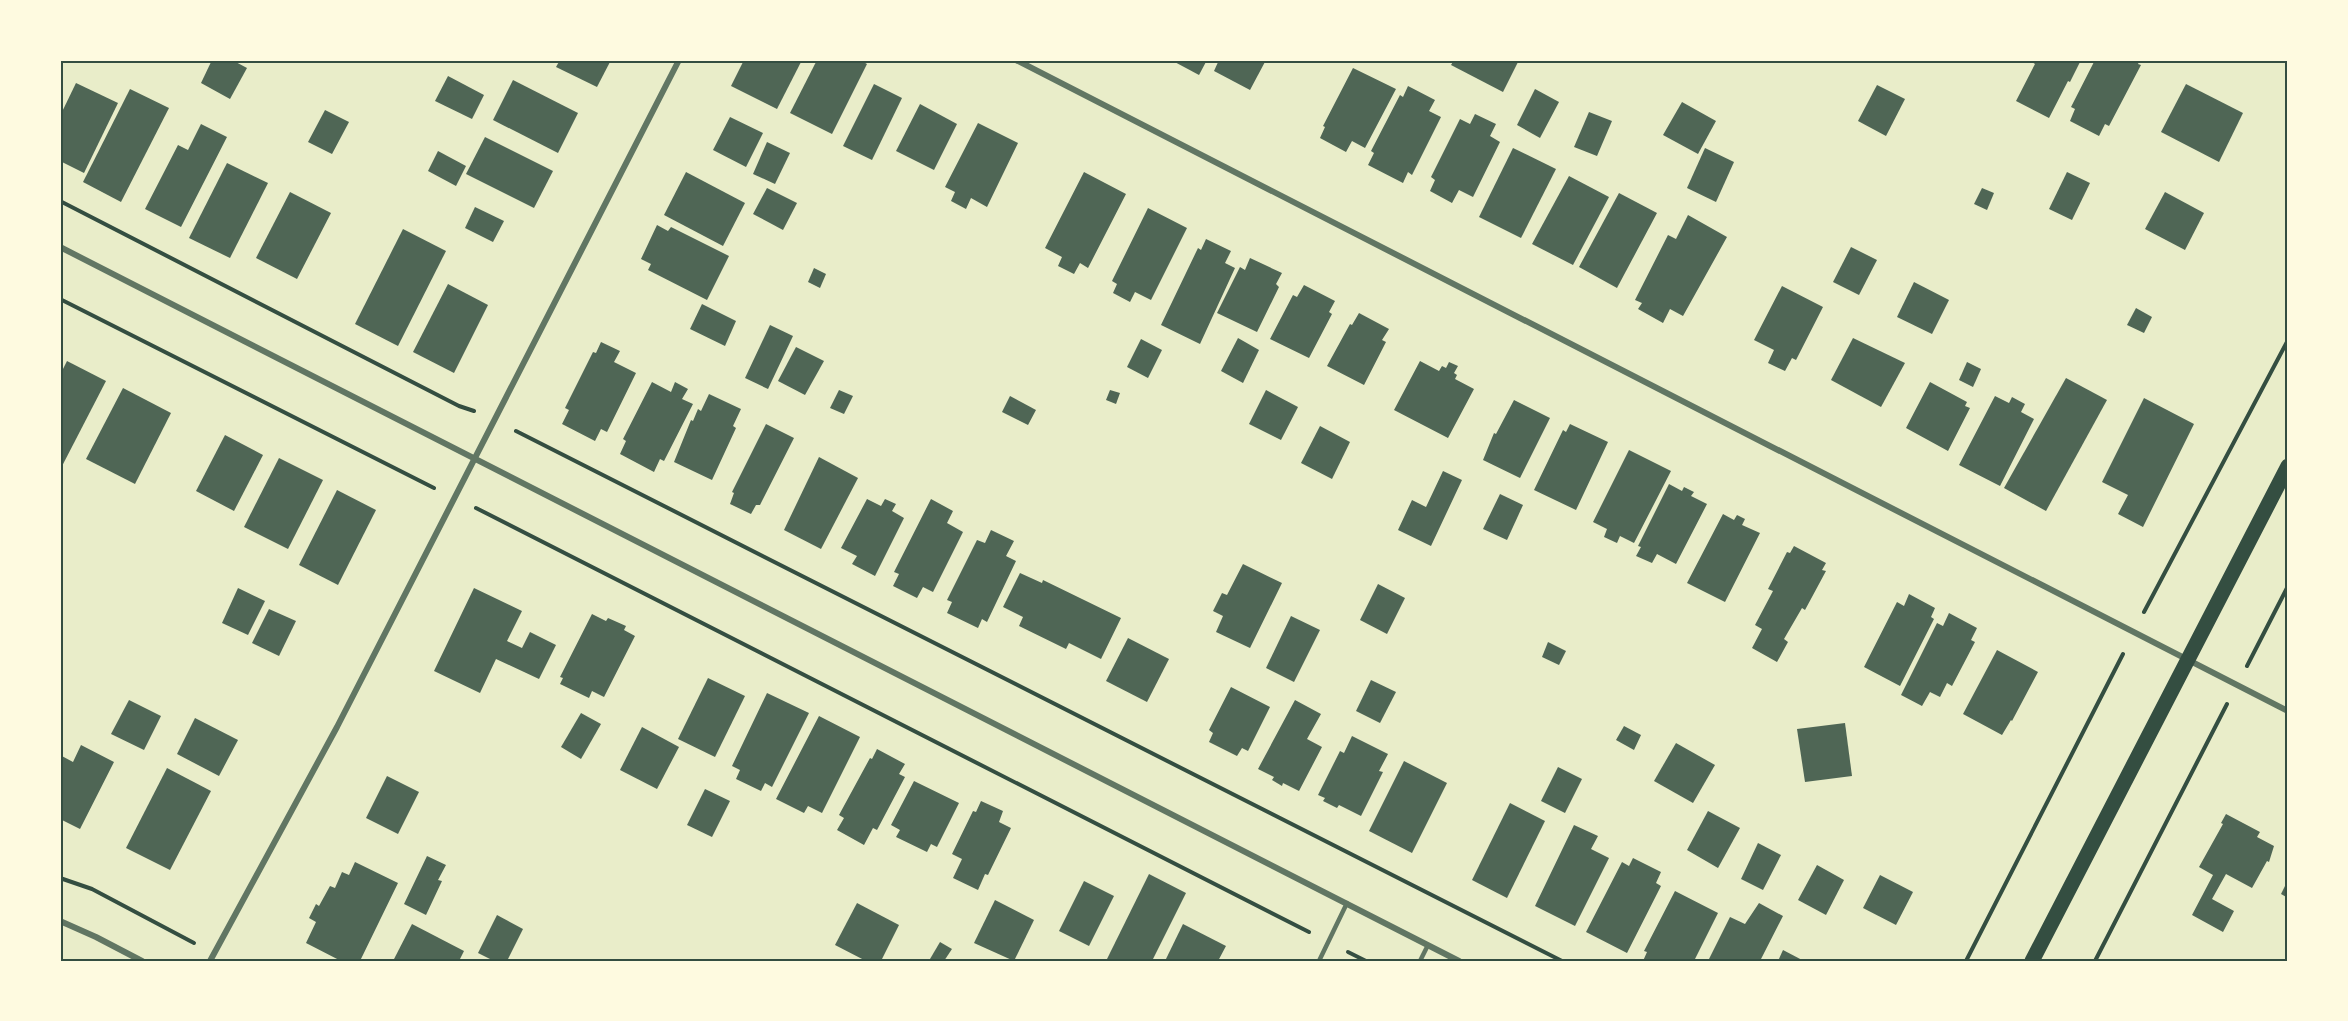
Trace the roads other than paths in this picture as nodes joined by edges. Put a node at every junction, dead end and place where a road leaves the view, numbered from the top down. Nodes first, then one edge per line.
1 (679, 60) edge
2 (1016, 60) edge
3 (60, 247) edge
4 (476, 458) junction
5 (2288, 466) edge
6 (2189, 659) junction
7 (2288, 711) edge
8 (1347, 903) junction
9 (60, 921) edge
10 (1428, 945) junction
11 (142, 961) edge
12 (210, 961) edge
13 (1319, 961) edge
14 (1420, 961) edge
15 (1459, 961) edge
16 (2032, 961) edge

1 - 4 street
2 - 6 street
3 - 4 street
4 - 8 street
4 - 12 street
5 - 6 main road
6 - 7 street
6 - 16 main road
8 - 10 street
8 - 13 lane
9 - 11 street
10 - 14 lane
10 - 15 street

